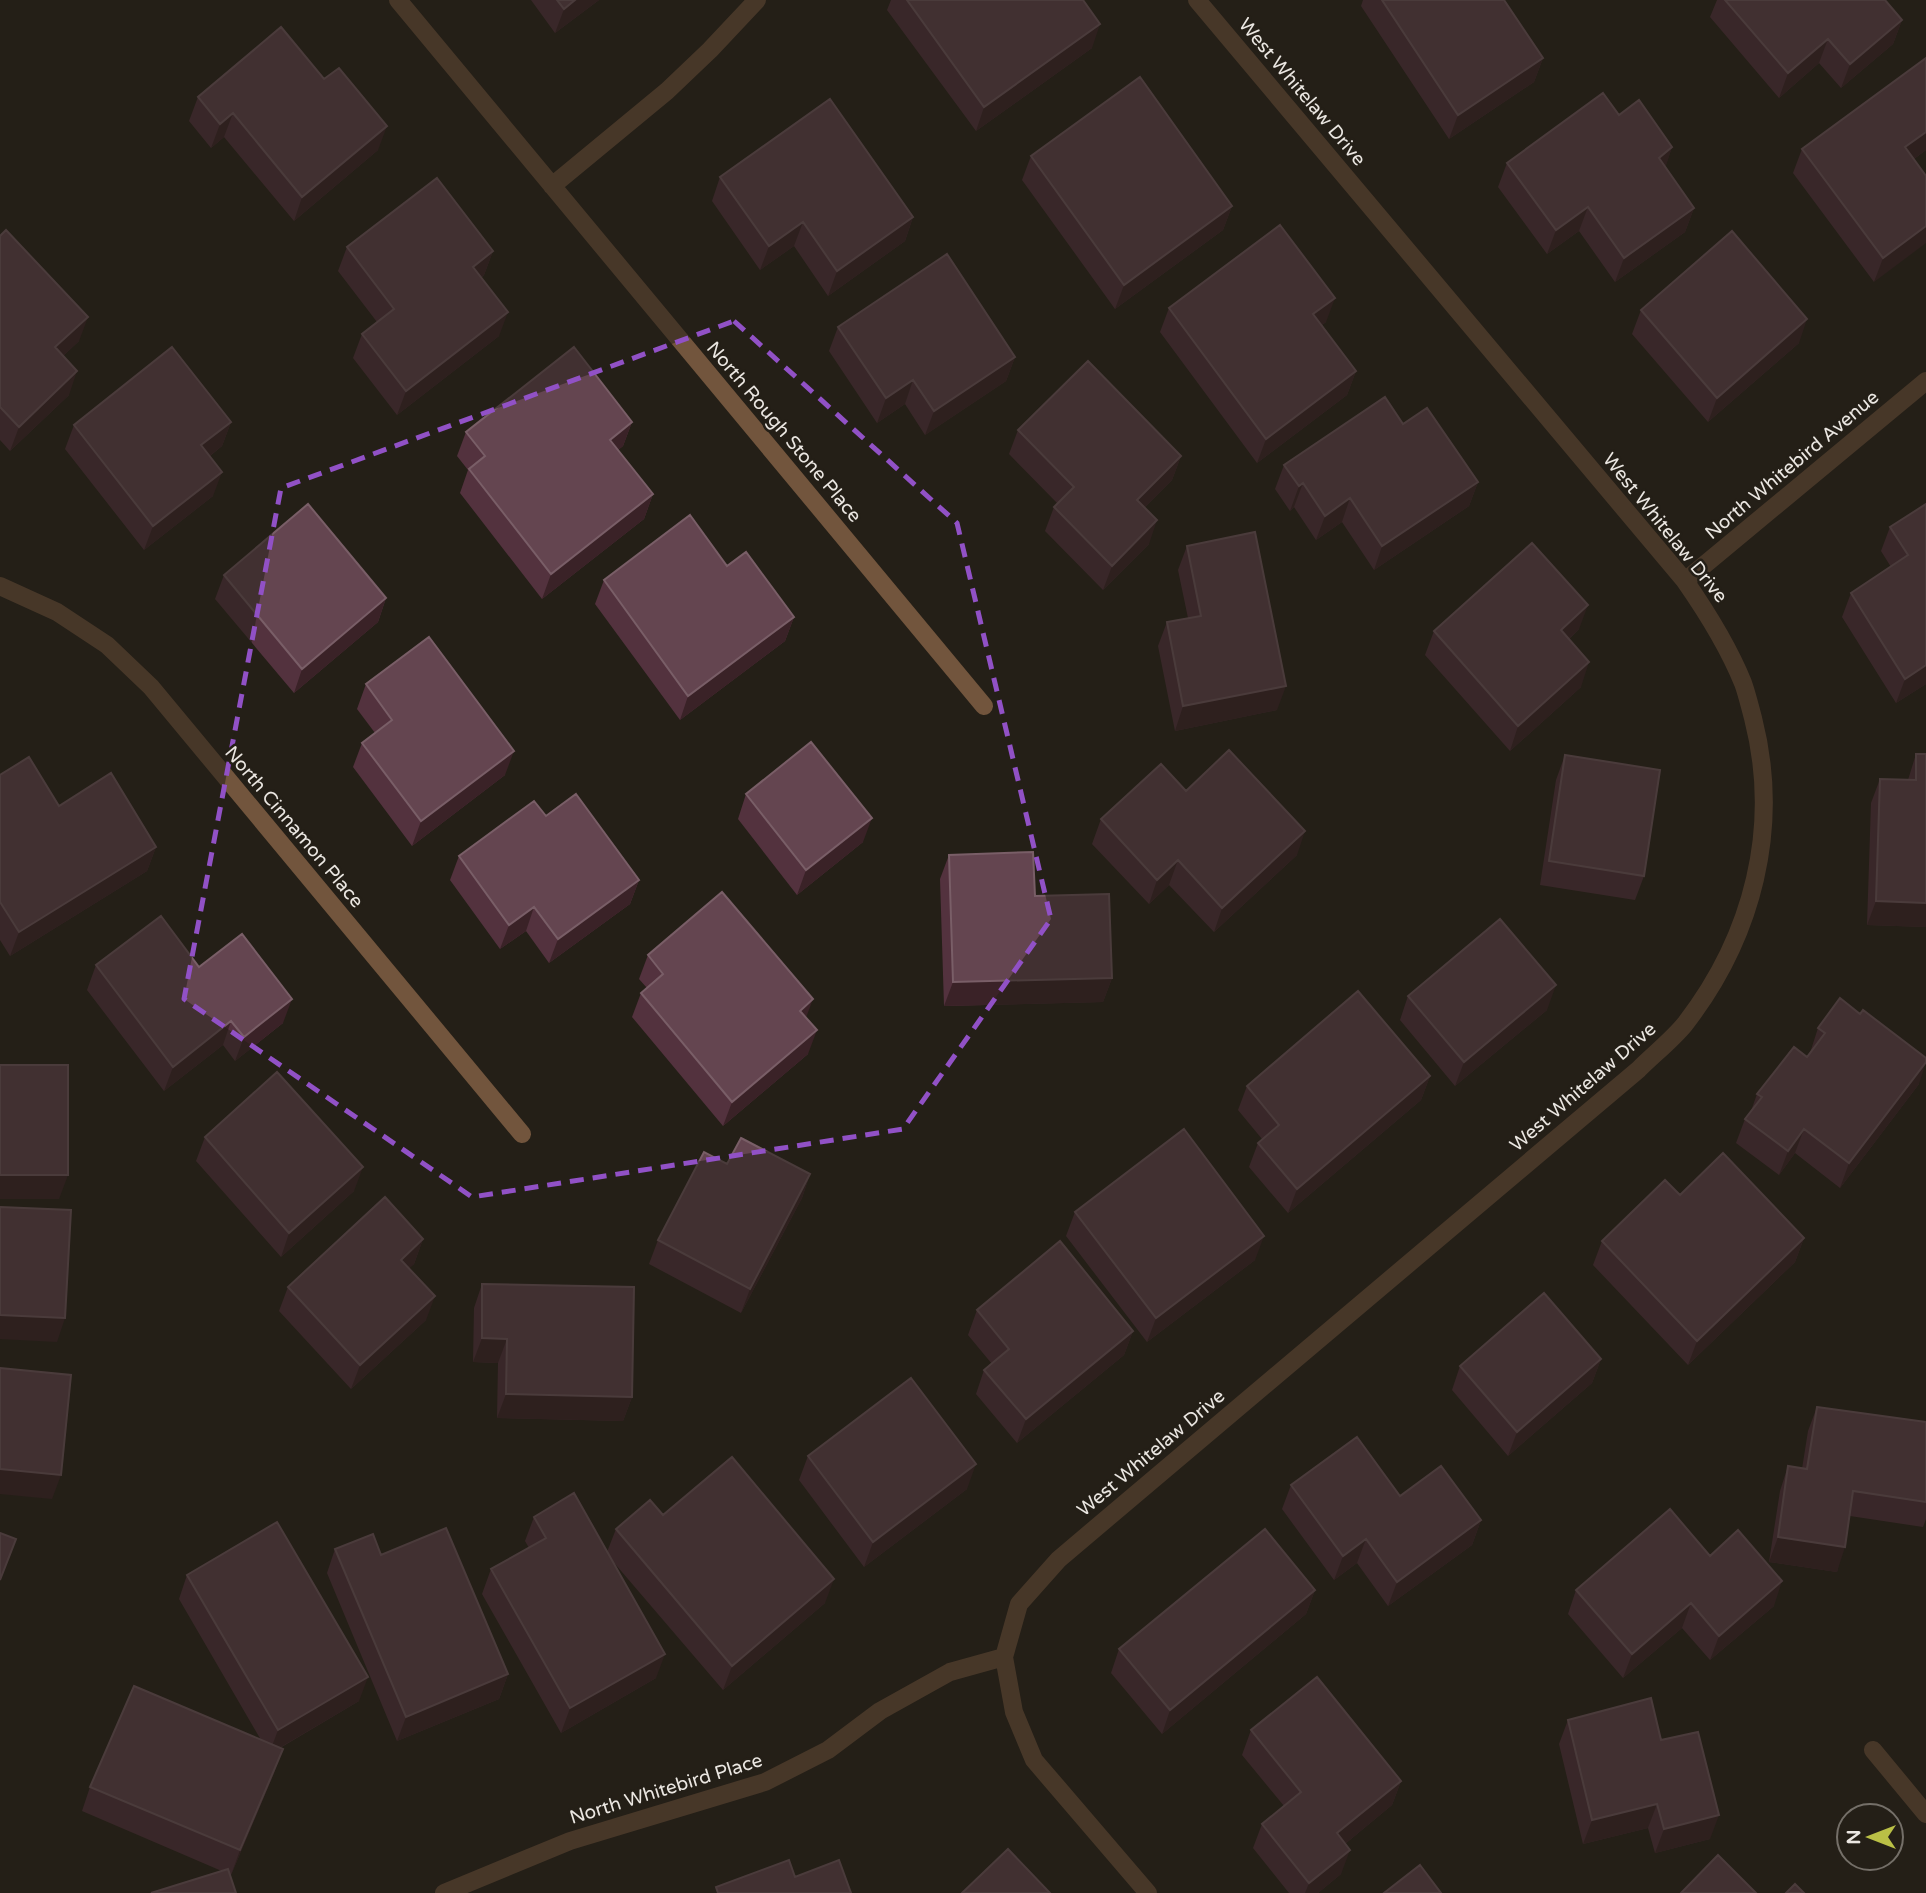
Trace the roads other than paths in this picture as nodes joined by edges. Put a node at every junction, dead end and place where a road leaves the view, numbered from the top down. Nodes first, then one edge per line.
1 (398, 0) edge
2 (757, 0) edge
3 (1197, 0) edge
4 (552, 186) junction
5 (1926, 381) edge
6 (1685, 581) junction
7 (0, 586) edge
8 (984, 706) dead end
9 (522, 1134) dead end
10 (1004, 1657) junction
11 (1873, 1750) dead end
12 (1926, 1814) edge
13 (444, 1893) edge
14 (1148, 1893) edge

1 - 4 street, North Rough Stone Place
2 - 4 street
3 - 6 street, West Whitelaw Drive
4 - 8 street, North Rough Stone Place
5 - 6 street, North Whitebird Avenue
6 - 10 street, West Whitelaw Drive
7 - 9 street, North Cinnamon Place
10 - 13 street, North Whitebird Place
10 - 14 street, West Whitelaw Drive
11 - 12 street

